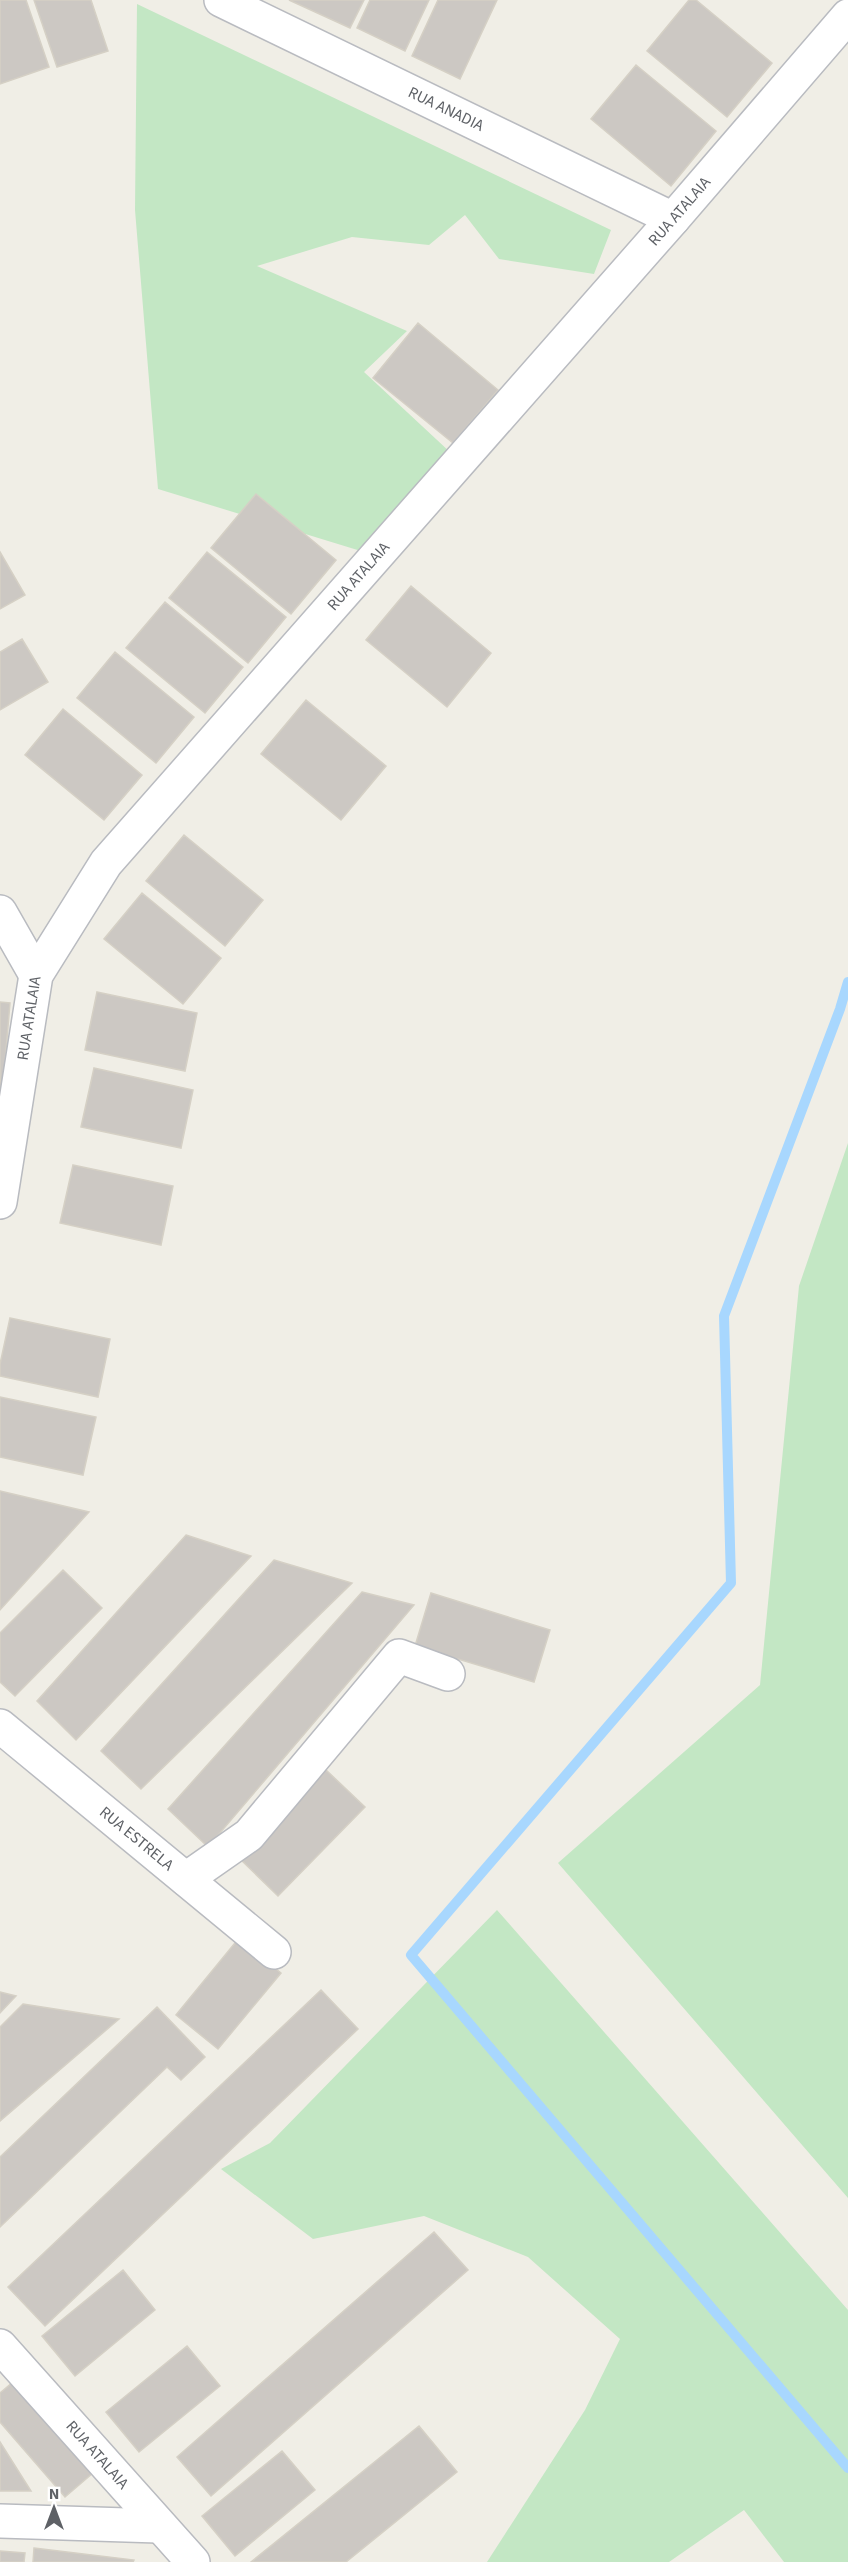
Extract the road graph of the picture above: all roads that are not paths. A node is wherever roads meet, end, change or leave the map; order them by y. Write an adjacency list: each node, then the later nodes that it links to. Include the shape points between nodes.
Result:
1 (221, 0): 3 (street, RUA ANADIA)
2 (848, 16): 3 (street, RUA ATALAIA)
3 (672, 219): 6 (street, RUA ATALAIA, via 106,863)
4 (0, 912): 6 (street)
5 (0, 965): 6 (street)
6 (36, 975): 7 (street, RUA ATALAIA)
7 (0, 1203)
8 (448, 1674): 10 (street, via 399,1656 249,1835)
9 (0, 1726): 10 (street, RUA ESTRELA)
10 (186, 1879): 11 (street, RUA ESTRELA)
11 (274, 1952)
12 (0, 2346): 14 (street, RUA ATALAIA)
13 (0, 2522): 14 (street)
14 (158, 2526): 15 (street, RUA ATALAIA)
15 (193, 2562)

